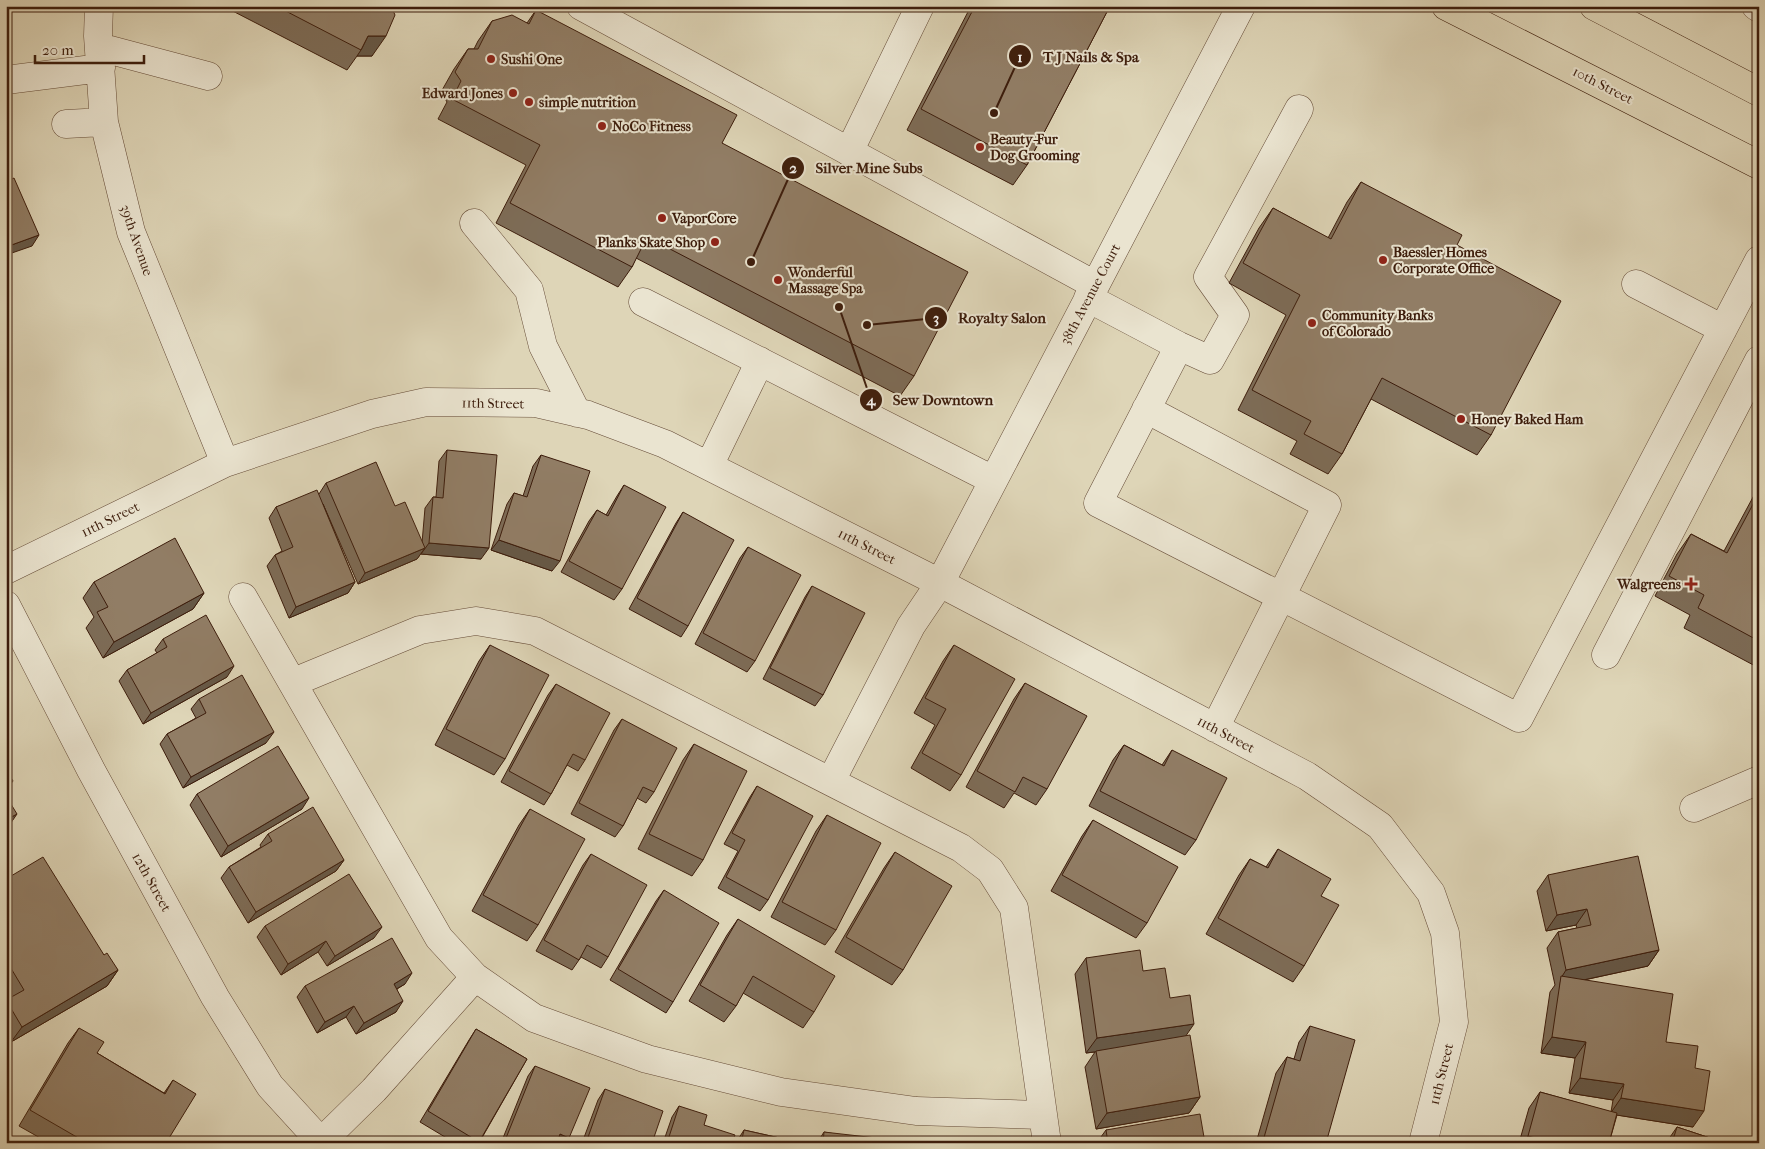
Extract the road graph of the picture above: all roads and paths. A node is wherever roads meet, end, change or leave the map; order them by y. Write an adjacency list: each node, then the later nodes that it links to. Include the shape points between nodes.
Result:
1 (98, 6): 7 (street, 39th Avenue)
2 (581, 6): 14 (street)
3 (920, 6): 14 (street)
4 (1241, 6): 19 (street, 38th Avenue Court)
5 (1446, 6): 15 (main road, 10th Street)
6 (1594, 6): 10 (main road)
7 (100, 57): 8 (street); 9 (street); 12 (street, 39th Avenue)
8 (208, 76)
9 (6, 80)
10 (1759, 92)
11 (1299, 109): 22 (street, via 1208,277 1235,314 1210,360)
12 (104, 122): 13 (street); 27 (street, 39th Avenue, via 131,232)
13 (66, 124)
14 (849, 152): 19 (street)
15 (1759, 165)
16 (474, 222): 26 (street, via 529,290 543,346)
17 (1759, 260): 21 (street)
18 (1636, 284): 21 (street)
19 (1092, 292): 22 (street); 29 (street, 38th Avenue Court)
20 (643, 302): 24 (street)
21 (1723, 329): 32 (street, via 1519,718)
22 (1179, 346): 25 (street)
23 (1759, 360): 35 (street)
24 (760, 361): 28 (street); 29 (street)
25 (1146, 409): 32 (street, via 1327,505); 32 (street, via 1098,503)
26 (577, 413): 27 (street, 11th Street, via 536,403 426,402 372,414); 28 (street, 11th Street, via 665,444)
27 (225, 463): 30 (street, 11th Street)
28 (709, 466): 31 (street, 11th Street)
29 (994, 480): 31 (street, 38th Avenue Court)
30 (6, 570)
31 (940, 582): 37 (street, 11th Street); 39 (street, 38th Avenue Court, via 911,626)
32 (1281, 596): 37 (street)
33 (243, 597): 36 (street)
34 (6, 605): 43 (street, 12th Street, via 90,770 215,997 270,1086)
35 (1606, 655)
36 (294, 682): 39 (street, via 420,630 476,621 535,631); 41 (street, via 440,938)
37 (1215, 728): 45 (street, 11th Street, via 1307,776 1380,826 1431,893 1445,933 1454,1022)
38 (1759, 780): 40 (street)
39 (832, 781): 42 (street, via 961,848 990,870 1014,908)
40 (1694, 808)
41 (475, 977): 42 (street, via 534,1018 648,1059 781,1092 916,1111); 43 (street, via 374,1090)
42 (1042, 1115): 44 (street)
43 (321, 1142)
44 (1047, 1143)
45 (1423, 1143)

